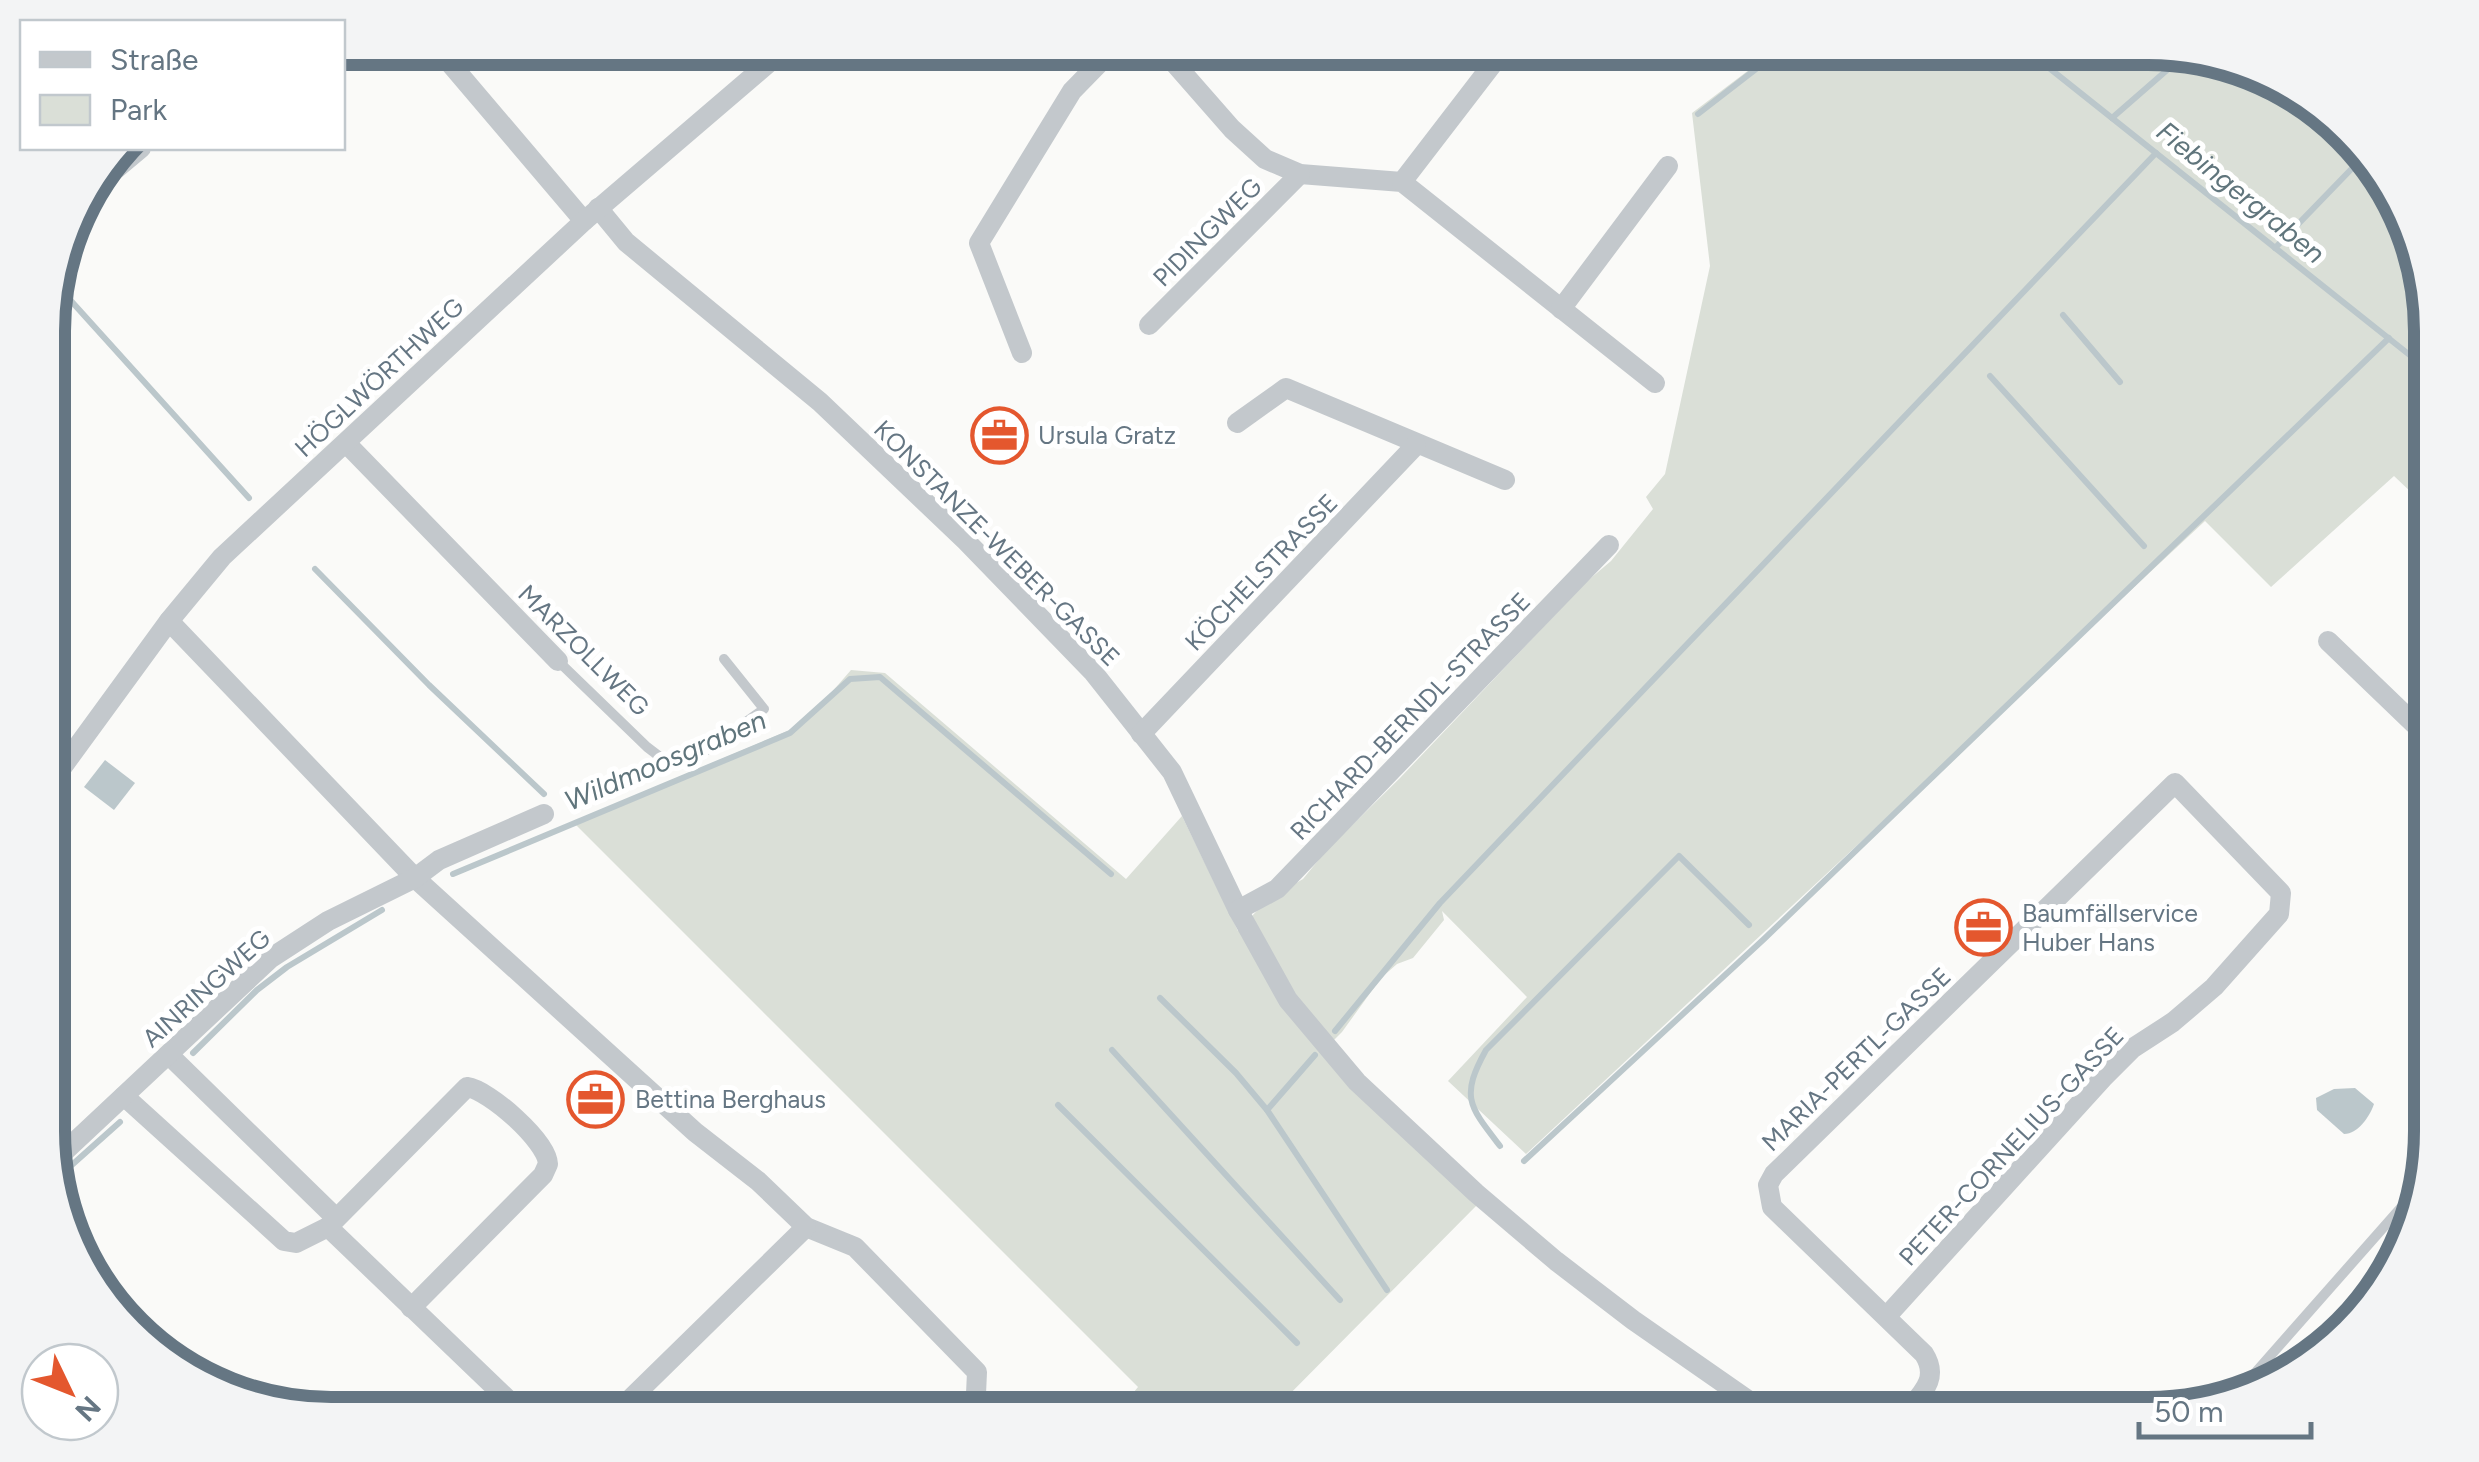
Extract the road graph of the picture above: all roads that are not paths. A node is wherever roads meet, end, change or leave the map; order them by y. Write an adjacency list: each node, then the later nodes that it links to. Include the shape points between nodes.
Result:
1 (453, 65): 9 (street, KONSTANZE-WEBER-GASSE)
2 (766, 65): 9 (street, HÖGLWÖRTHWEG)
3 (1097, 65): 12 (street, via 1072,91 979,243)
4 (1176, 65): 7 (street, PIDINGWEG, via 1243,139 1266,159)
5 (1492, 65): 8 (street)
6 (1668, 166): 10 (street)
7 (1300, 174): 8 (street, PIDINGWEG); 11 (street, PIDINGWEG)
8 (1402, 182): 10 (street)
9 (591, 215): 15 (street, HÖGLWÖRTHWEG); 24 (street, KONSTANZE-WEBER-GASSE, via 820,402 1093,672)
10 (1561, 310): 13 (street)
11 (1149, 325)
12 (1022, 353)
13 (1655, 382)
14 (1237, 423): 16 (street, via 1286,388)
15 (346, 443): 19 (street, HÖGLWÖRTHWEG, via 222,557); 22 (street, MARZOLLWEG)
16 (1416, 444): 17 (street); 24 (street, KÖCHELSTRASSE)
17 (1505, 480)
18 (1608, 545): 29 (street, RICHARD-BERNDL-STRASSE, via 1276,889)
19 (169, 621): 25 (street, HÖGLWÖRTHWEG); 28 (street)
20 (2328, 641): 23 (street)
21 (724, 659): 22 (lane, MARZOLLWEG, via 764,710 697,757 668,763)
22 (558, 661)
23 (2413, 723)
24 (1141, 734): 29 (street, KONSTANZE-WEBER-GASSE, via 1172,772)
25 (65, 763)
26 (544, 814): 28 (street, AINRINGWEG, via 439,860)
27 (2230, 838): 37 (street, PETER-CORNELIUS-GASSE, via 2281,893 2279,914 2214,987 2103,1078); 37 (street, MARIA-PERTL-GASSE, via 2175,783 1774,1174 1768,1185 1772,1207)
28 (416, 878): 30 (street, AINRINGWEG, via 328,920 270,958); 35 (street)
29 (1238, 910): 39 (street, KONSTANZE-WEBER-GASSE, via 1288,1000 1358,1082 1556,1261)
30 (168, 1056): 31 (street, AINRINGWEG); 34 (street)
31 (124, 1096): 32 (street, AINRINGWEG); 34 (street, via 284,1241 296,1244)
32 (66, 1150)
33 (2403, 1205): 38 (lane)
34 (332, 1223): 36 (street); 36 (street, via 467,1087 486,1092 543,1146 543,1175)
35 (806, 1228): 42 (street); 43 (street, via 855,1248 978,1372)
36 (412, 1308): 41 (street)
37 (1886, 1317): 40 (street, via 1931,1364 1932,1377)
38 (2253, 1376)
39 (1742, 1396)
40 (1920, 1396)
41 (504, 1397)
42 (632, 1397)
43 (974, 1397)

